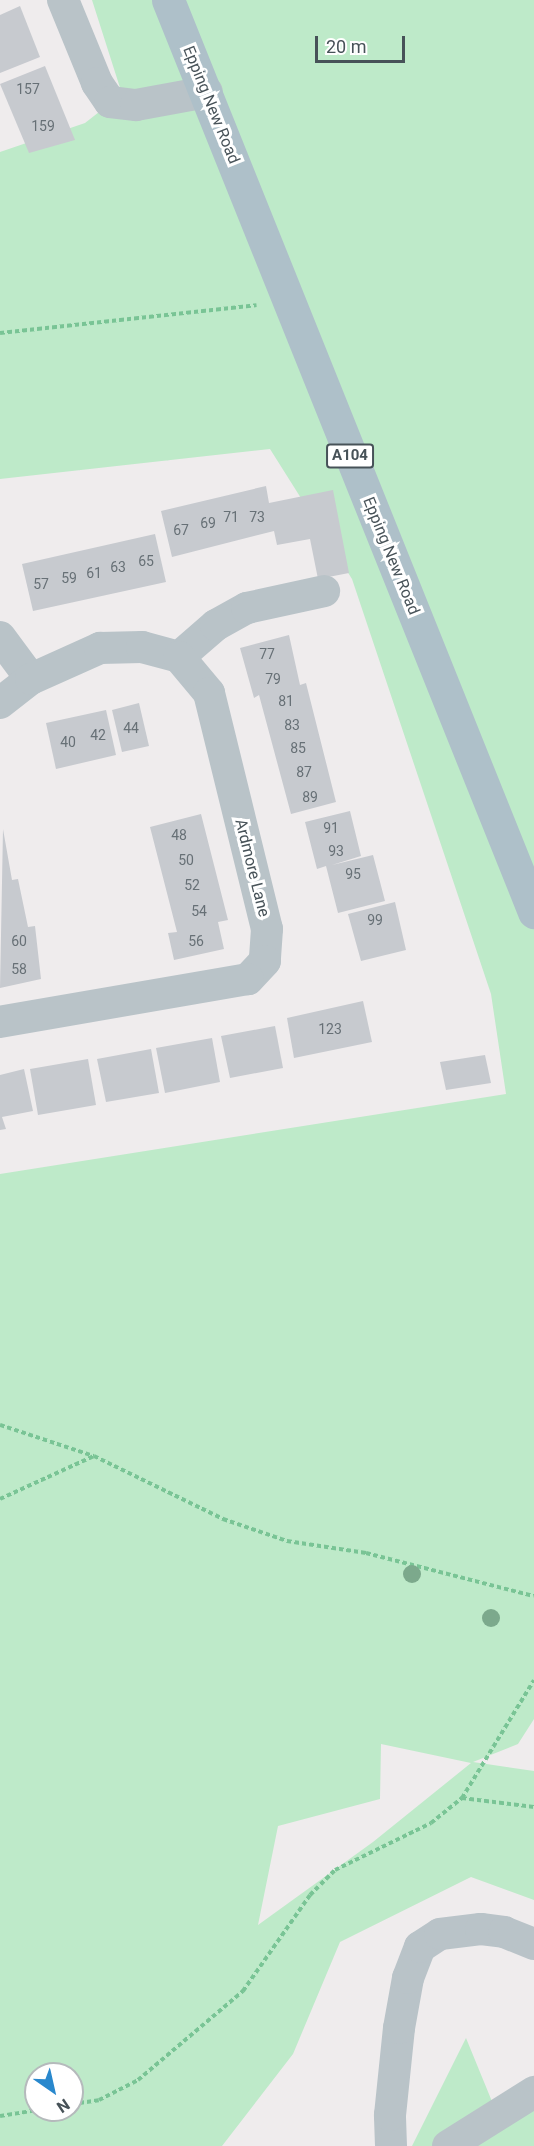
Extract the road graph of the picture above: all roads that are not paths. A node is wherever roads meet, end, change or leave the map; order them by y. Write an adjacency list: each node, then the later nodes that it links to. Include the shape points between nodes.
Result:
1 (63, 0): 3 (street, via 97,83 110,102 136,105)
2 (168, 0): 3 (main road, Epping New Road / A104)
3 (207, 92): 9 (main road, Epping New Road / A104)
4 (324, 591): 6 (street, via 247,608 216,625)
5 (0, 637): 7 (street)
6 (179, 657): 7 (street, via 141,647 100,648); 10 (street, Ardmore Lane, via 209,693 267,929 265,961 248,979)
7 (31, 678): 8 (street)
8 (0, 703)
9 (534, 912)
10 (0, 1022)
11 (534, 1944): 13 (street, via 504,1932 482,1929 440,1934 420,1947 408,1978 399,2028 390,2115)
12 (534, 2091): 14 (street)
13 (391, 2146)
14 (448, 2146)

